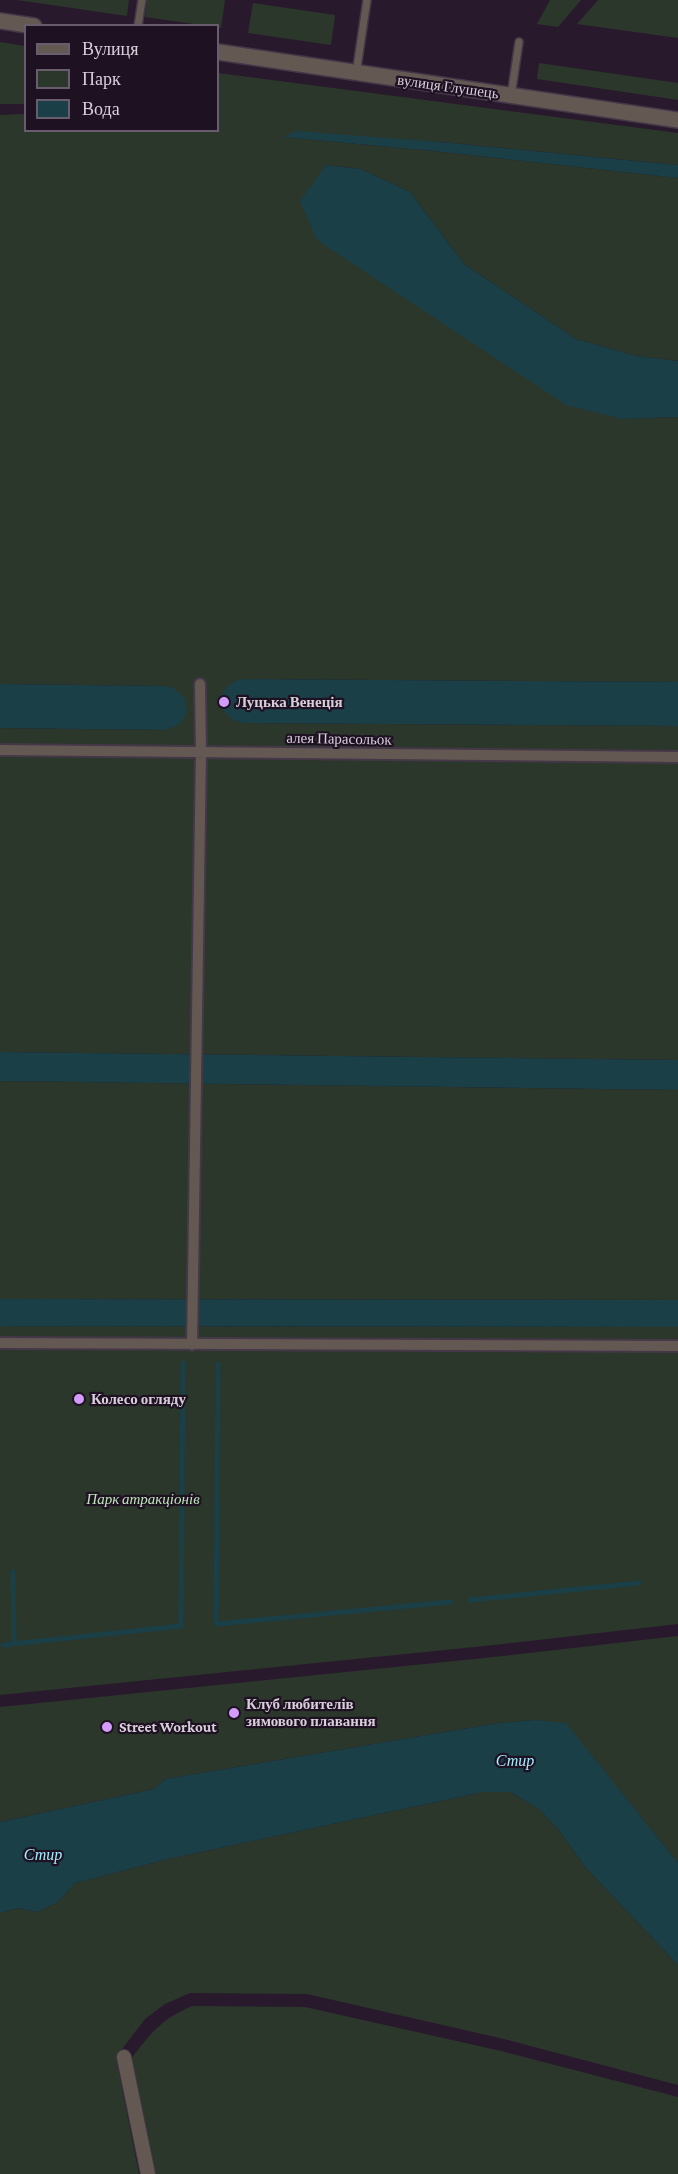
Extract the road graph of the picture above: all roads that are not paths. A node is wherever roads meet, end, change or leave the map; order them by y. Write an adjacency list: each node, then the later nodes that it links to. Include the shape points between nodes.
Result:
1 (142, 0): 4 (lane)
2 (367, 0): 8 (lane)
3 (0, 21): 5 (street)
4 (138, 24)
5 (24, 25)
6 (519, 42): 9 (lane)
7 (219, 52): 8 (street, вулиця Глушець)
8 (356, 74): 9 (street, вулиця Глушець)
9 (511, 96): 10 (street, вулиця Глушець)
10 (678, 120)
11 (200, 684): 13 (street)
12 (0, 750): 13 (street, алея Парасольок)
13 (201, 752): 14 (street, алея Парасольок); 16 (street)
14 (678, 757)
15 (0, 1343): 16 (street)
16 (192, 1345): 17 (street)
17 (678, 1346)
18 (124, 2057): 19 (street)
19 (148, 2174)

